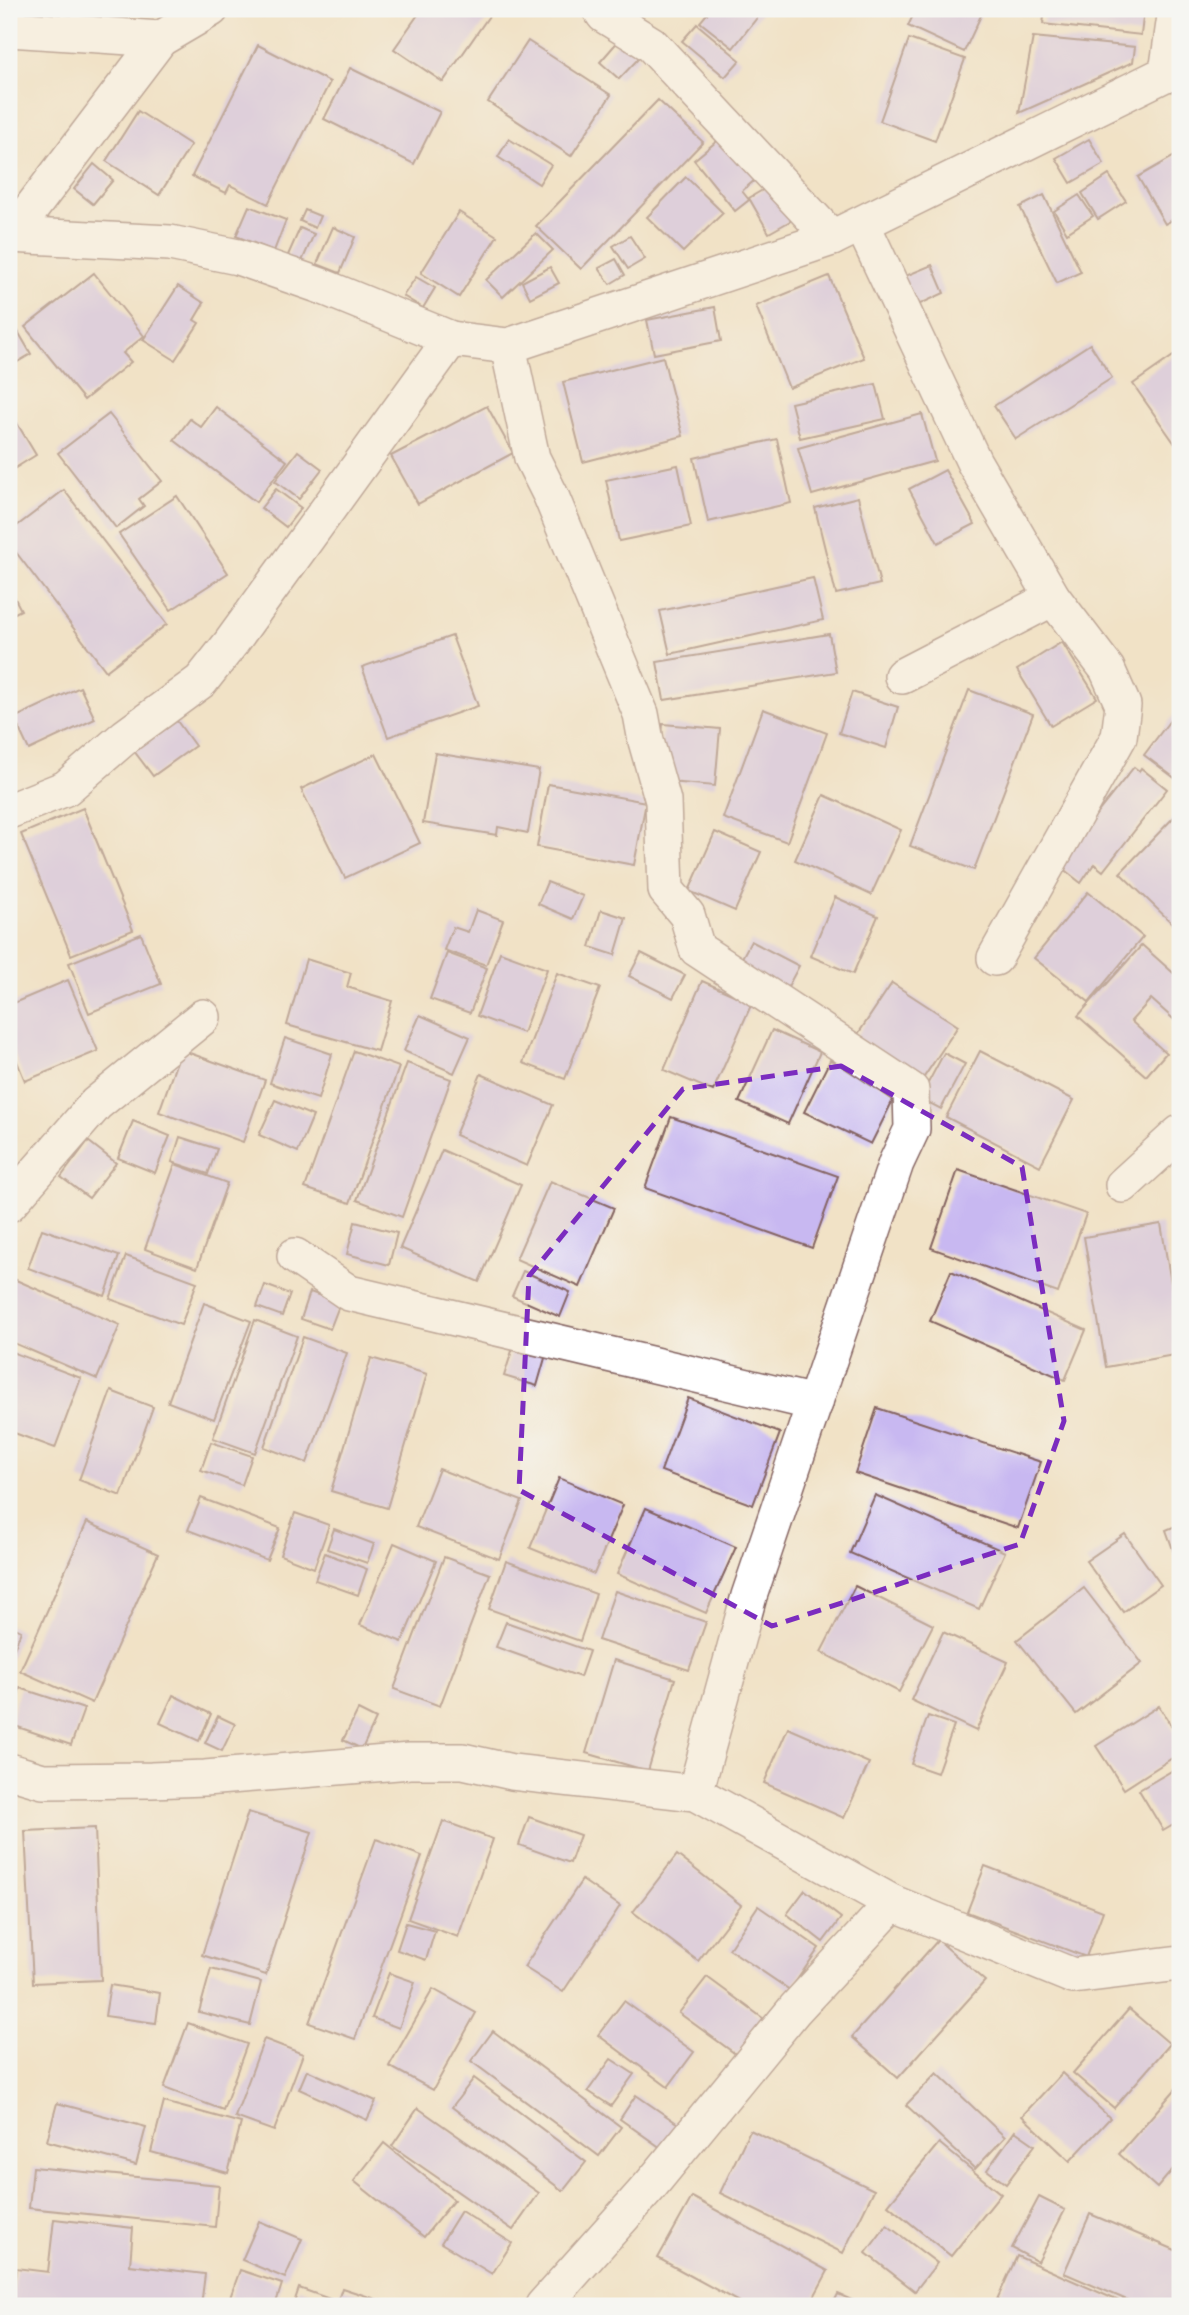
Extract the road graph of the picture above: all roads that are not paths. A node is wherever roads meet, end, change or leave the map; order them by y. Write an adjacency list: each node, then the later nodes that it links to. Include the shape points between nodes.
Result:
1 (211, 9): 5 (street)
2 (600, 9): 7 (street, via 651,44)
3 (1175, 9): 6 (street)
4 (9, 29): 5 (street)
5 (160, 39): 8 (street)
6 (1174, 74): 7 (street)
7 (847, 231): 10 (street); 11 (street)
8 (10, 235): 9 (street, via 170,243 238,257)
9 (451, 340): 10 (street); 13 (street, via 201,681 66,788)
10 (508, 346): 20 (street, via 532,458 642,714 663,801 666,890 687,915 697,949 911,1090 912,1129 896,1163)
11 (1053, 598): 12 (street); 14 (street, via 1107,669 1123,705 1119,737)
12 (902, 676)
13 (9, 811)
14 (995, 958)
15 (204, 1017): 18 (street, via 96,1104)
16 (1180, 1133): 17 (street)
17 (1124, 1185)
18 (9, 1204)
19 (295, 1256): 20 (street, via 349,1293)
20 (815, 1403): 22 (street, via 749,1596)
21 (9, 1771): 22 (street, via 43,1781 151,1780 463,1761 512,1772)
22 (695, 1793): 23 (street)
23 (894, 1903): 24 (street, via 1073,1976); 25 (street, via 795,2009 650,2186)
24 (1180, 1963)
25 (543, 2306)

